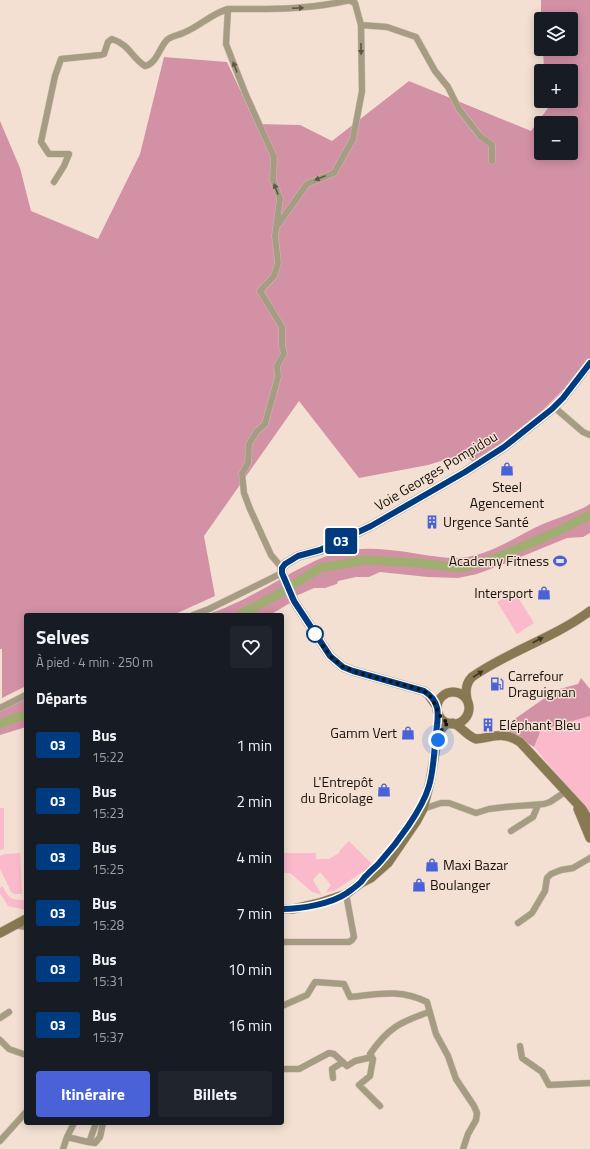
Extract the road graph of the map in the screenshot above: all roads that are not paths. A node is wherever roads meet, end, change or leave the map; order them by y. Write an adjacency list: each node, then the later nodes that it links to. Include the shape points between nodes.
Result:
1 (350, 0): 2 (street, one-way to 1, via 316,7); 3 (street, via 355,3)
2 (228, 9): 5 (street, via 218,11 206,21 169,38 160,52 145,66 130,50 112,39 108,42 104,54 61,59 54,76 41,142 49,154 69,154); 6 (street, one-way to 2, via 280,199 273,180 274,157 226,44)
3 (361, 25): 4 (street, via 387,27 416,37 459,109 480,136 492,145); 6 (street, one-way to 6, via 362,91 353,139 334,173 307,184)
4 (492, 161)
5 (54, 182)
6 (276, 227): 10 (street, via 278,263 274,276 260,291 282,327 284,354 277,366 278,378 265,424 249,444 248,463 242,474 244,493 250,509)
7 (590, 363): 8 (street, Voie Georges Pompidou)
8 (554, 407): 9 (street); 10 (street, Voie Georges Pompidou, via 509,444 479,464 371,526 320,550 298,556 285,564)
9 (590, 435)
10 (282, 573): 12 (street); 13 (street, via 294,601 330,656 343,667)
11 (590, 611): 16 (street, one-way to 11, via 467,684 472,677)
12 (198, 613)
13 (428, 694): 14 (street); 18 (street)
14 (445, 694): 16 (street, via 456,692); 18 (street, via 439,701)
15 (24, 696): 17 (street)
16 (467, 699): 19 (street, via 469,709)
17 (0, 708)
18 (438, 711): 20 (street, via 445,721); 22 (street)
19 (466, 717): 20 (street); 21 (street)
20 (451, 723): 21 (street); 22 (street, via 441,730)
21 (469, 735): 24 (street, via 476,739 511,736 532,753)
22 (436, 747): 23 (street)
23 (429, 786): 27 (street); 31 (street)
24 (565, 792): 25 (street); 26 (street, via 550,802)
25 (572, 800): 28 (street, via 582,809); 30 (street)
26 (538, 805): 27 (street, via 476,813 449,803); 29 (street, via 533,817)
27 (423, 809): 31 (street)
28 (590, 822)
29 (511, 831)
30 (590, 838)
31 (402, 839): 33 (street, via 393,856 382,868)
32 (590, 858): 38 (street, via 573,868 560,870 546,878 545,891 532,913)
33 (346, 894): 35 (street); 42 (street, via 354,937 352,940)
34 (284, 909): 35 (street)
35 (293, 909): 36 (street)
36 (284, 912)
37 (24, 920): 39 (street)
38 (518, 923)
39 (13, 925): 40 (street); 41 (street)
40 (24, 927)
41 (0, 933)
42 (284, 942)
43 (284, 1005): 45 (street, via 307,995 315,982 323,982 344,984 350,997 394,993 419,998 427,1002)
44 (9, 1012): 46 (street)
45 (429, 1012): 50 (street, via 389,1030 370,1054); 64 (street, via 456,1079 476,1113 476,1120 468,1134)
46 (0, 1018)
47 (0, 1040): 49 (street, via 9,1049)
48 (520, 1046): 54 (street, via 522,1058 542,1072 549,1085)
49 (24, 1054)
50 (372, 1057): 51 (street, via 347,1066); 55 (street, via 370,1076 360,1085)
51 (343, 1062): 52 (street, via 332,1052 299,1069); 53 (street, via 332,1069)
52 (284, 1069)
53 (333, 1078)
54 (590, 1083)
55 (380, 1106)
56 (24, 1114): 61 (street)
57 (73, 1125): 60 (street)
58 (95, 1125): 62 (street)
59 (102, 1125): 62 (street, via 98,1140 95,1143)
60 (67, 1137): 62 (street); 63 (street)
61 (0, 1141)
62 (88, 1142)
63 (63, 1149)
64 (464, 1149)

